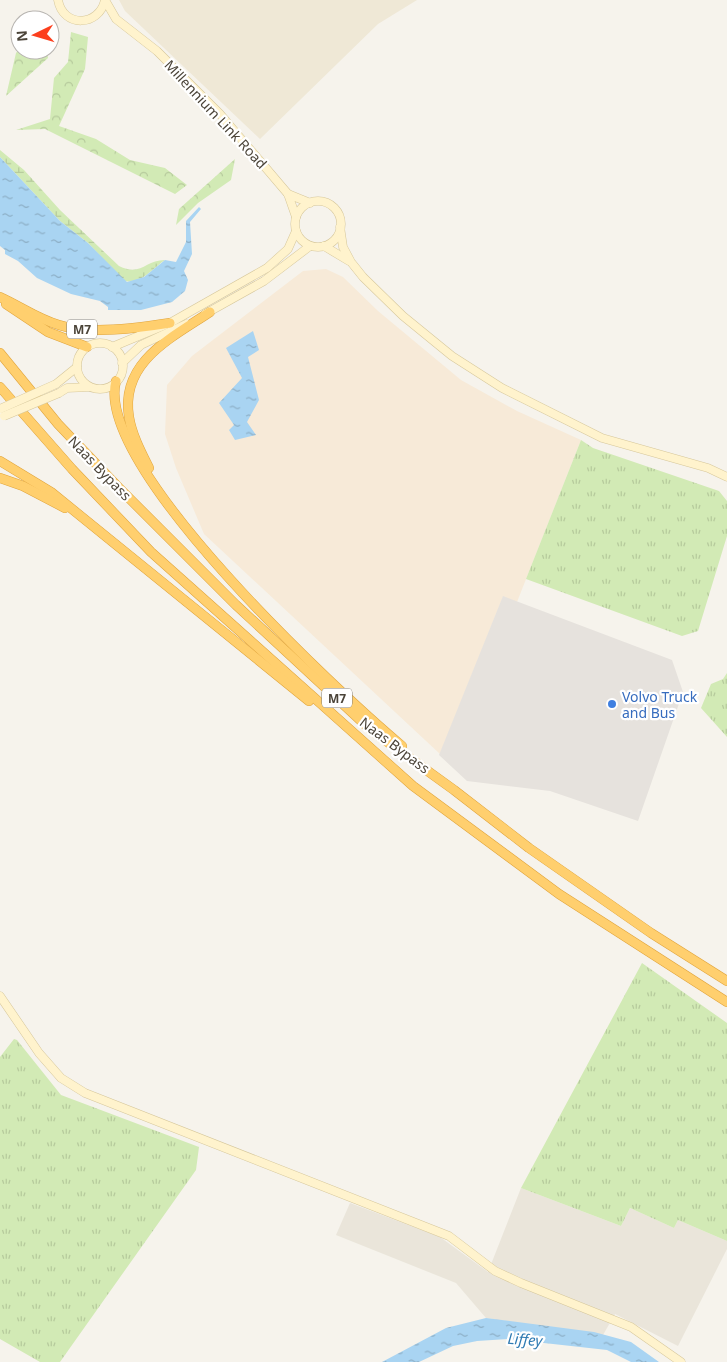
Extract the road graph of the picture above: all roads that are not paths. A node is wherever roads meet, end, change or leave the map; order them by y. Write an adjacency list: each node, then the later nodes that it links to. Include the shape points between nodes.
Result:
1 (58, 0): 3 (main road, Millennium Link Road, via 62,11 72,19 84,21)
2 (105, 0): 3 (main road); 4 (main road, Millennium Link Road)
3 (96, 16): 4 (main road, Millennium Link Road)
4 (116, 19): 5 (main road, Millennium Link Road, via 157,51 220,114)
5 (288, 194): 6 (main road, Millennium Link Road); 7 (main road, Millennium Link Road)
6 (310, 203): 7 (main road); 8 (main road, via 329,204 338,214)
7 (296, 217): 9 (main road)
8 (340, 227): 11 (main road, via 335,239); 12 (main road, via 343,247)
9 (296, 230): 10 (main road); 15 (main road, via 288,249 267,268)
10 (310, 246): 11 (main road); 14 (main road, via 264,281)
11 (324, 246): 12 (main road)
12 (351, 262): 28 (main road, via 402,316 452,356 502,388 602,438)
13 (0, 298): 15 (highway, M7, via 39,318 75,330); 16 (highway, M7, via 48,332)
14 (210, 312): 19 (main road, via 141,345); 31 (highway, M7, via 155,349 143,360 133,377 128,404 132,431)
15 (170, 323): 17 (main road)
16 (87, 347): 17 (main road, via 100,343); 20 (main road, via 80,355)
17 (112, 347): 19 (main road)
18 (0, 353): 34 (highway, Naas Bypass / M7, via 58,424 236,605 372,730)
19 (122, 364): 21 (main road)
20 (77, 367): 23 (main road, via 81,379); 24 (main road, bridge, via 56,384)
21 (116, 382): 23 (main road, via 102,389); 31 (highway, M7, via 115,403 120,422 146,475)
22 (0, 387): 33 (highway, Naas Bypass / M7, via 151,552)
23 (91, 387): 25 (main road, bridge, via 67,388)
24 (0, 408)
25 (2, 417)
26 (0, 461): 32 (highway, M7, via 51,492)
27 (727, 470): 28 (main road)
28 (718, 471): 29 (main road)
29 (727, 477)
30 (0, 478): 32 (highway, M7, via 23,486)
31 (159, 491): 34 (highway, M7, via 255,608 310,662)
32 (85, 518): 33 (highway, M7, via 286,684)
33 (348, 729): 37 (highway, Naas Bypass / M7, via 413,786 559,894)
34 (454, 790): 35 (highway, Naas Bypass / M7, via 537,854)
35 (727, 981)
36 (0, 996): 38 (main road, via 61,1078 85,1093 449,1236 495,1271 631,1327)
37 (727, 1002)
38 (681, 1362)

